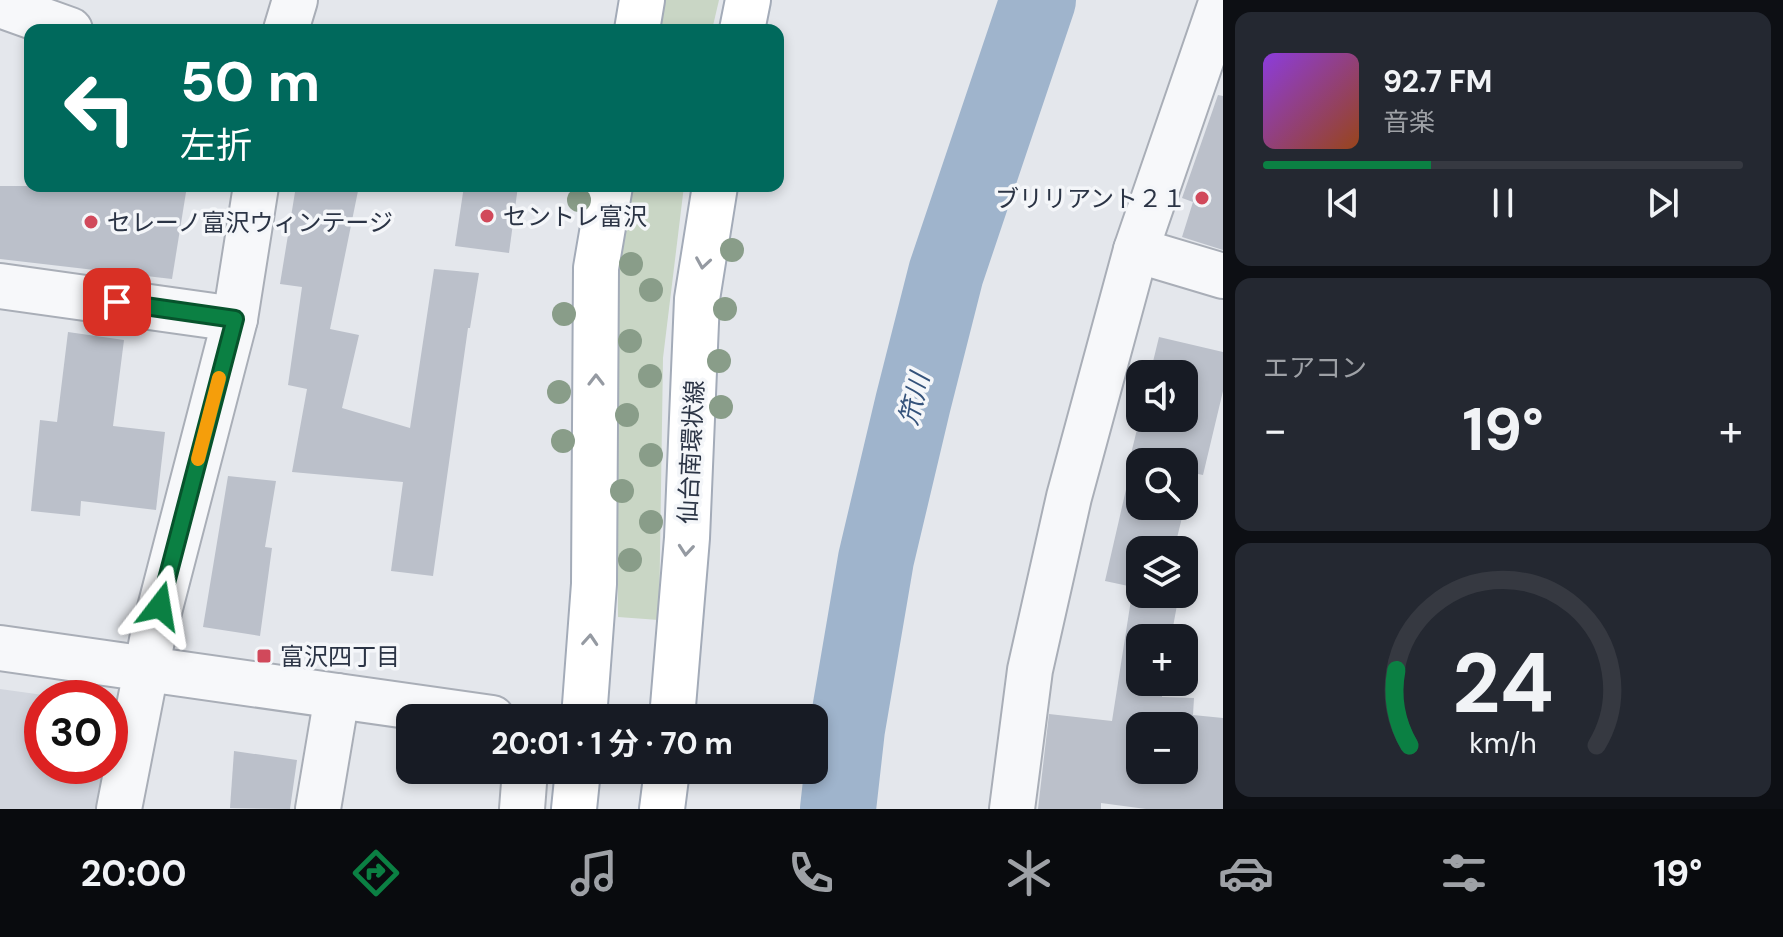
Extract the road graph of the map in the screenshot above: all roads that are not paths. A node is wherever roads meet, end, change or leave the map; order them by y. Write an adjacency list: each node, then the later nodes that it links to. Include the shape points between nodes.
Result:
1 (295, 0): 7 (street)
2 (642, 0): 8 (main road)
3 (748, 0): 9 (main road)
4 (1222, 0): 13 (street)
5 (0, 5): 6 (street)
6 (53, 24)
7 (288, 24)
8 (638, 24)
9 (743, 24)
10 (255, 192): 16 (street)
11 (609, 192): 21 (main road, one-way to 11, via 594,584 596,268)
12 (714, 192): 22 (main road, 仙台南環状線, one-way to 22, via 697,299 687,538)
13 (1136, 250): 14 (street); 31 (street, via 1069,497 1030,670)
14 (1223, 276)
15 (0, 286): 16 (street)
16 (235, 319): 18 (street)
17 (0, 648): 18 (street)
18 (147, 667): 19 (street); 26 (street)
19 (337, 696): 20 (street); 27 (street)
20 (396, 704)
21 (585, 704)
22 (673, 704)
23 (524, 784): 28 (street)
24 (577, 784): 29 (main road)
25 (665, 784): 30 (main road)
26 (119, 809)
27 (318, 809)
28 (522, 809)
29 (574, 809)
30 (662, 809)
31 (1012, 809)

